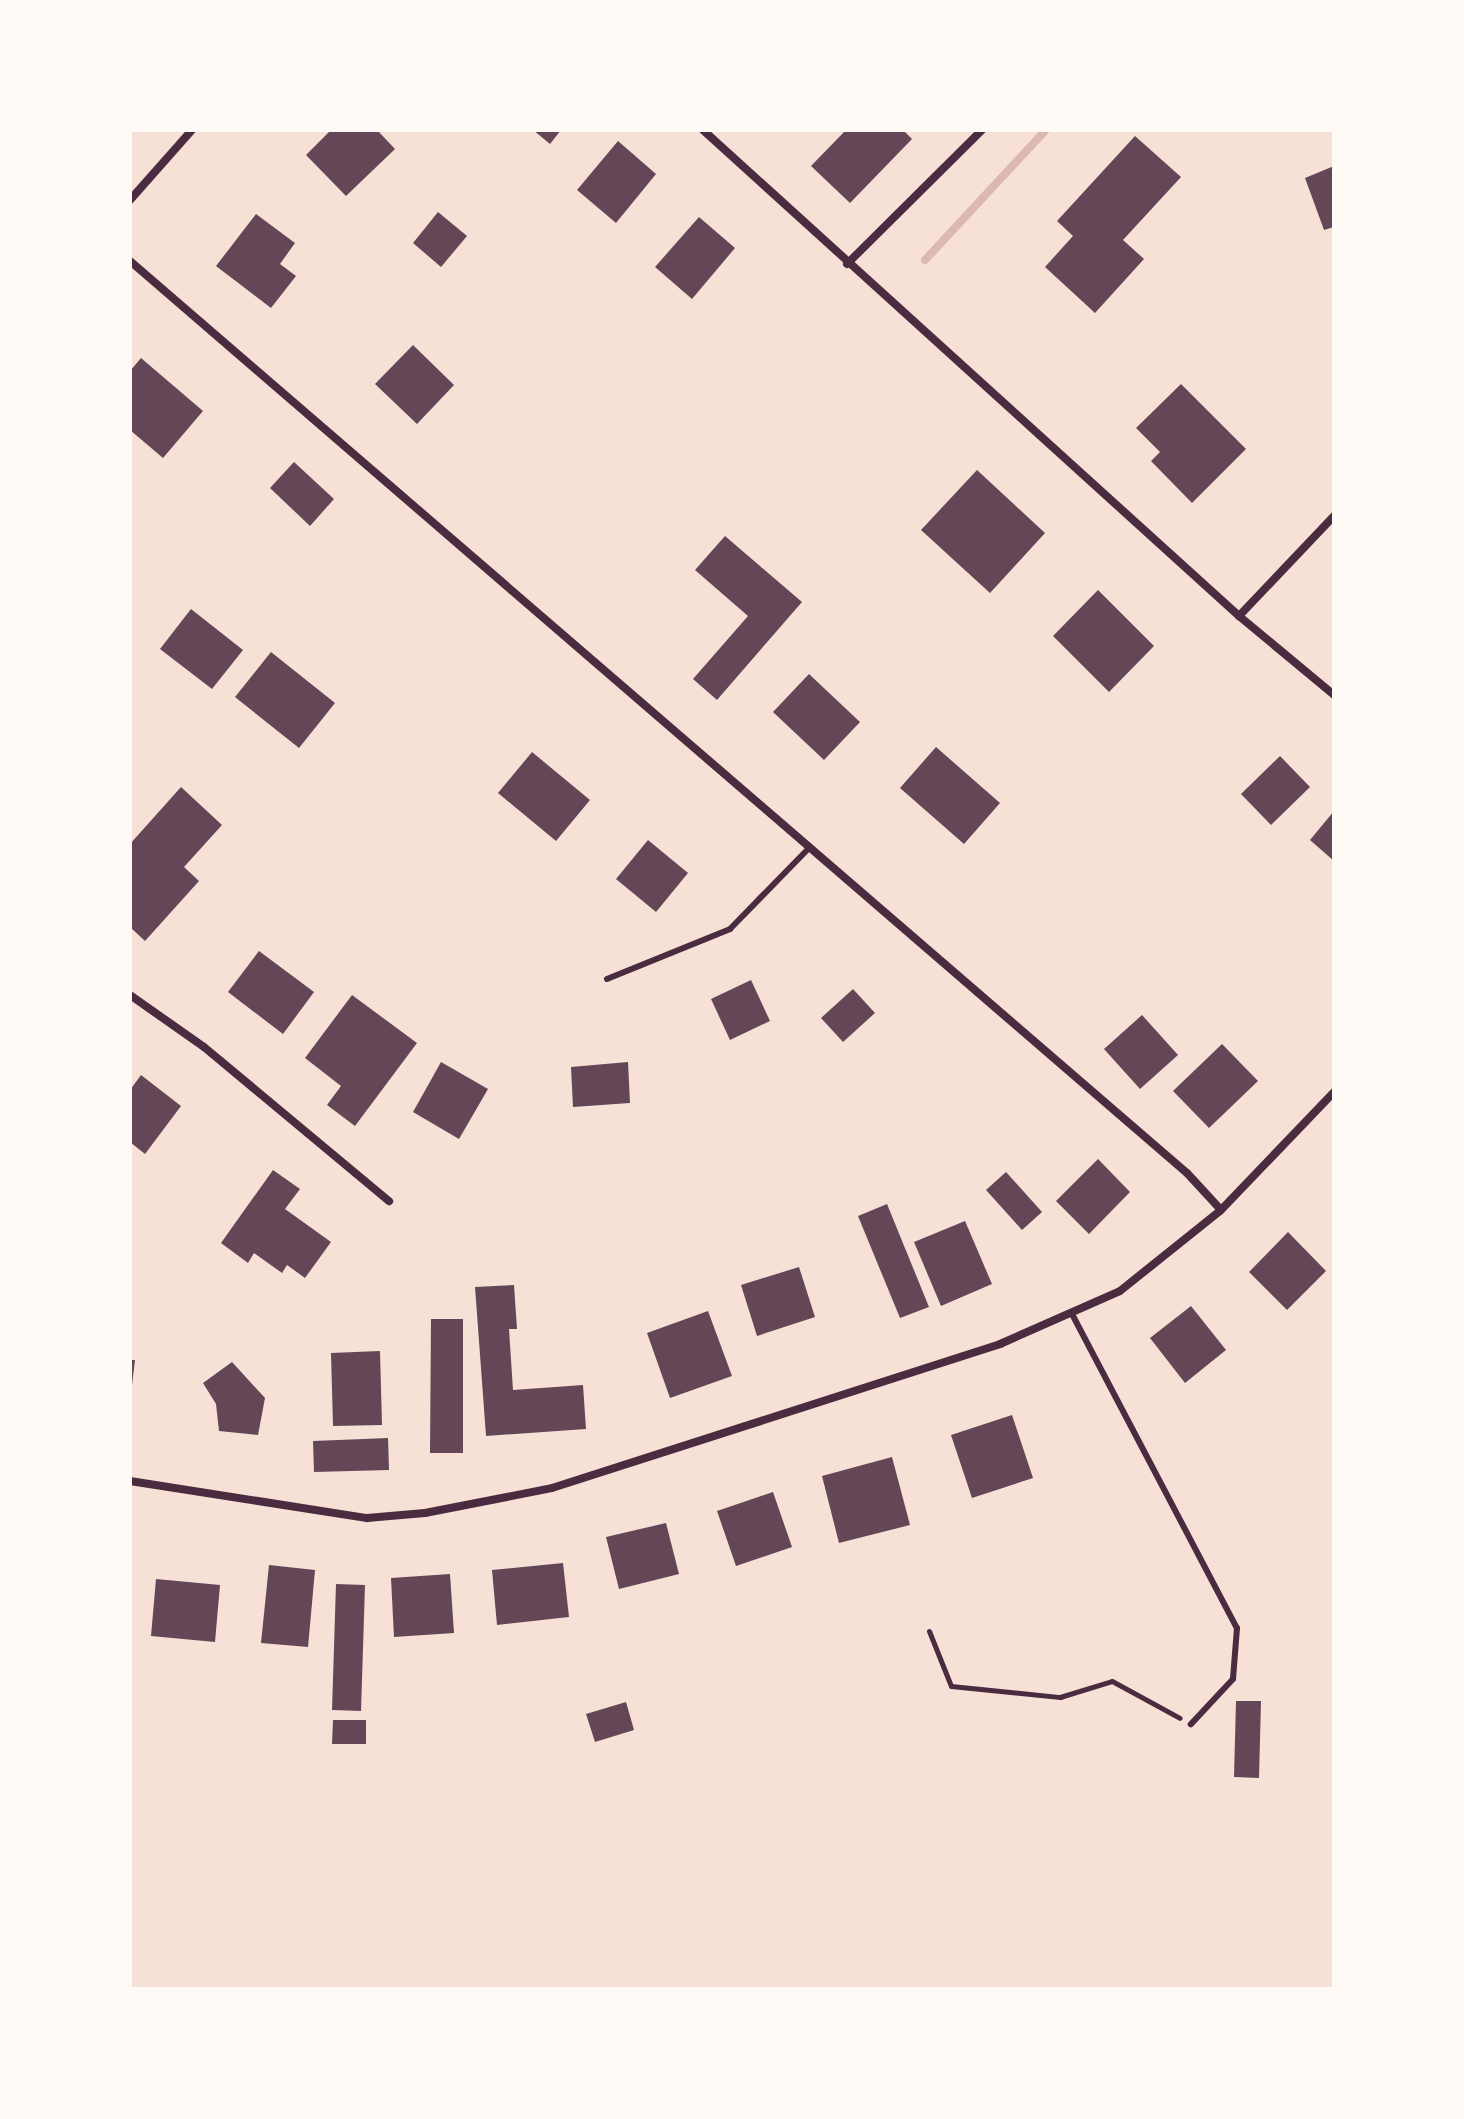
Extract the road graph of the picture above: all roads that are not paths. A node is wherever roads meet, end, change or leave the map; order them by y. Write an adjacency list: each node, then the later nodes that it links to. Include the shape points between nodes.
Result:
1 (192, 130): 4 (street)
2 (703, 130): 6 (street)
3 (982, 130): 6 (street)
4 (130, 200)
5 (130, 261): 10 (street)
6 (847, 264): 8 (street)
7 (1334, 516): 8 (street)
8 (1239, 616): 9 (street)
9 (1334, 695)
10 (807, 850): 11 (lane, via 730,929); 15 (street, via 1187,1173)
11 (607, 979)
12 (130, 995): 14 (street, via 204,1047)
13 (1334, 1092): 15 (street)
14 (389, 1201)
15 (1221, 1210): 16 (street, via 1120,1291)
16 (1072, 1314): 17 (street, via 1000,1344 552,1488 425,1513 367,1518); 18 (lane, via 1237,1628 1233,1679)
17 (130, 1481)
18 (1191, 1724)

